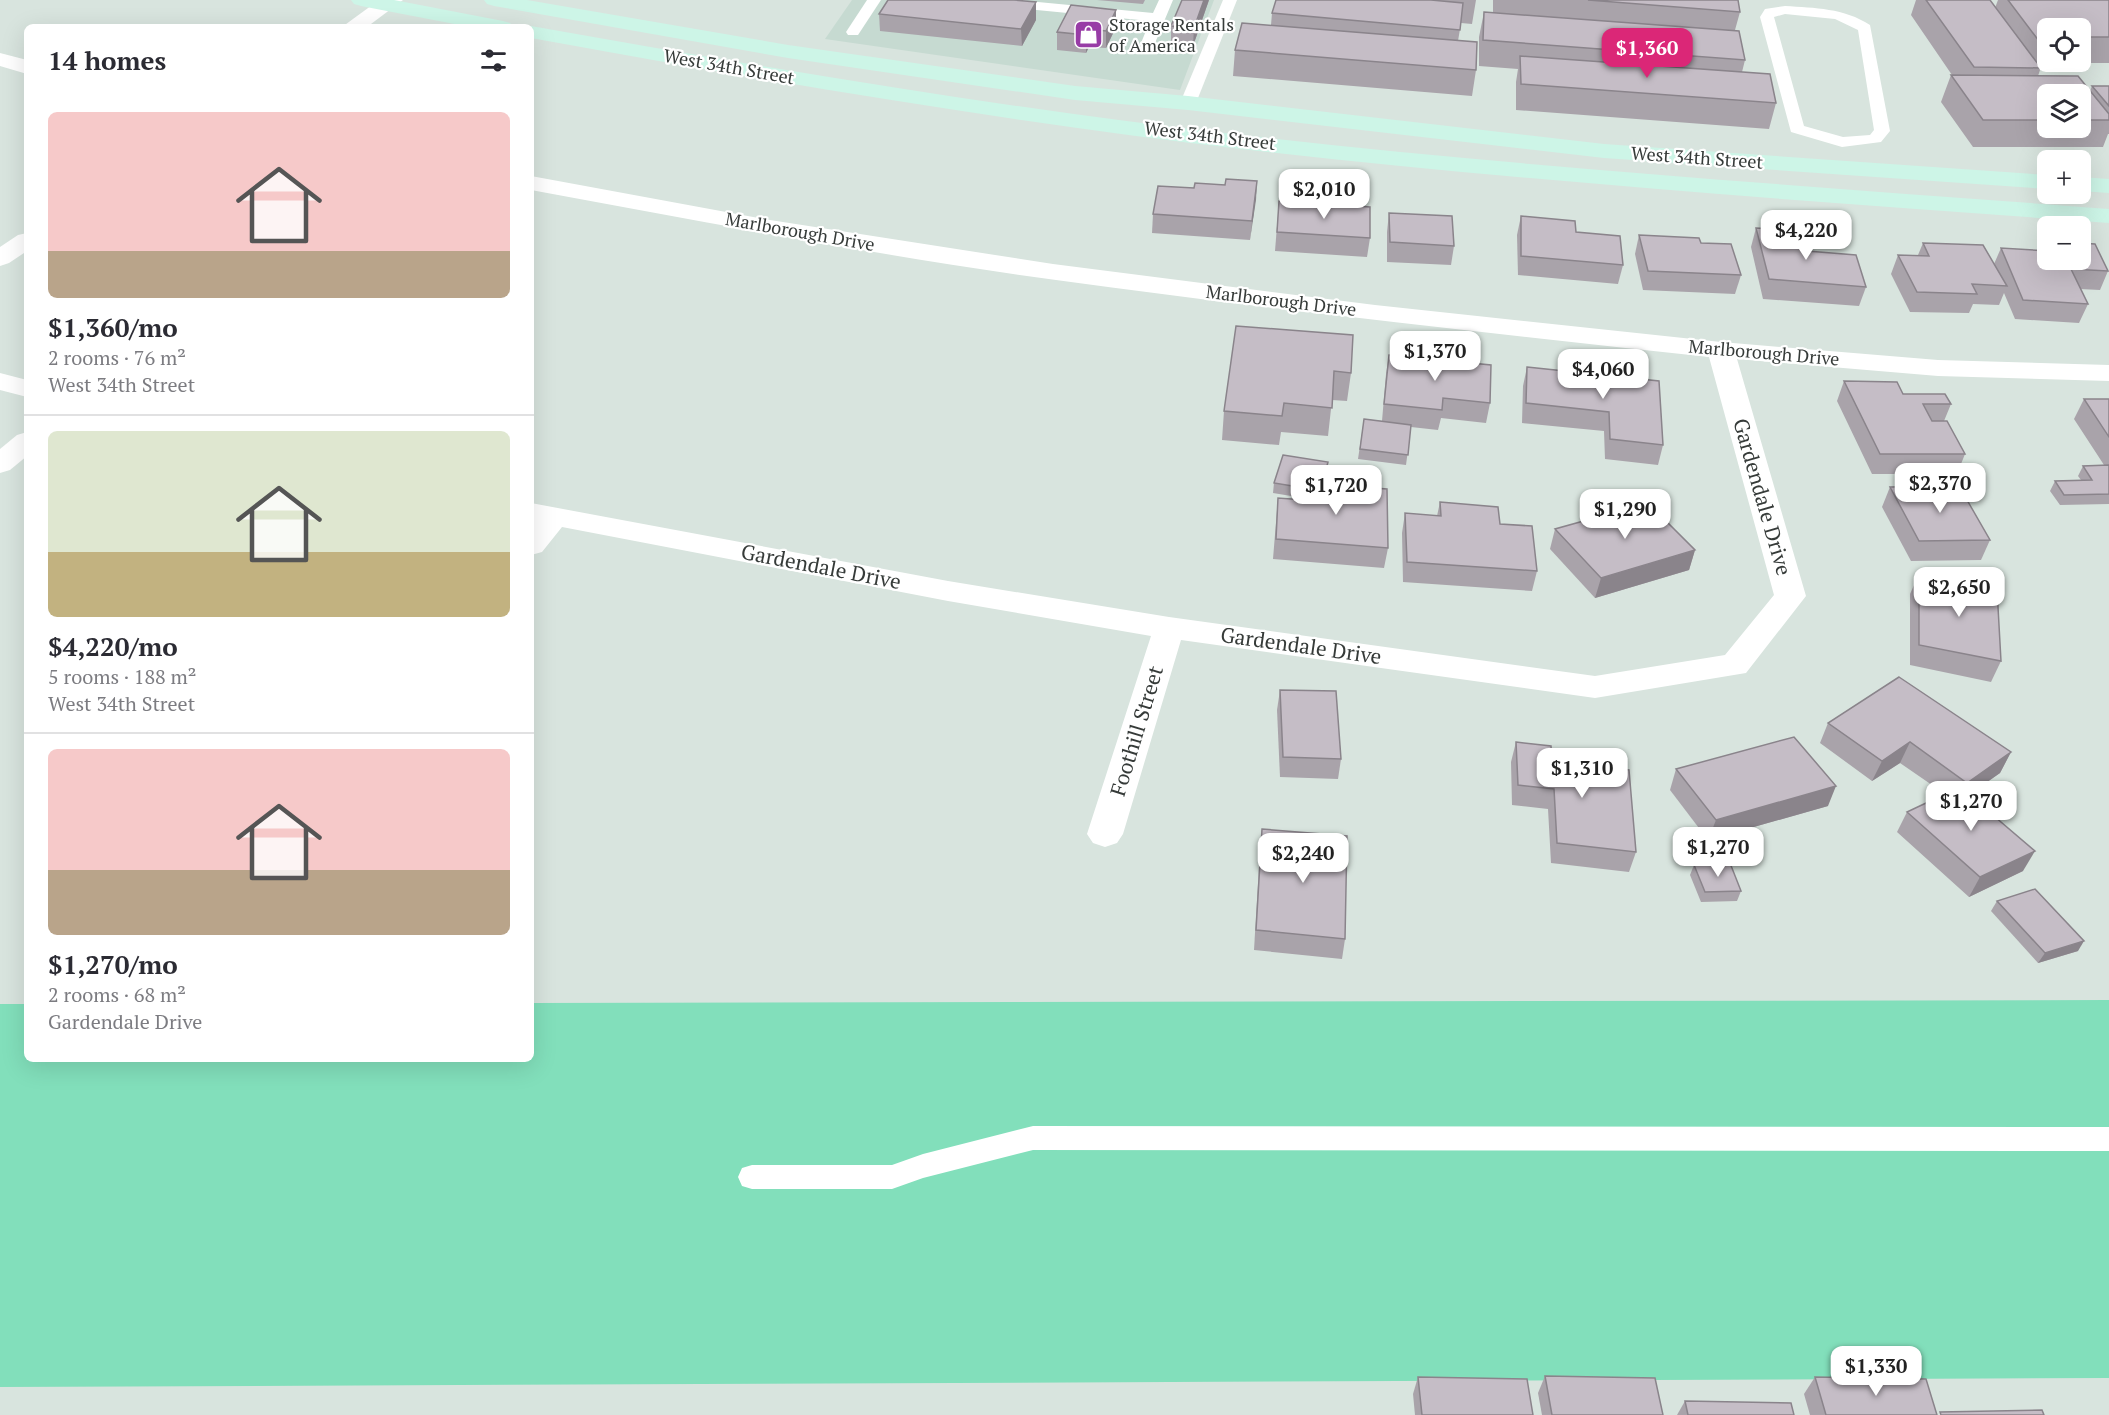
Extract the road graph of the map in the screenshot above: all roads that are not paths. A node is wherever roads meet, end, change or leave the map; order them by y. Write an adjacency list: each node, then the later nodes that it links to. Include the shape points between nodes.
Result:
1 (361, 0): 7 (main road)
2 (494, 0): 14 (main road, West 34th Street)
3 (874, 0): 11 (lane)
4 (974, 0): 8 (lane)
5 (1166, 0): 8 (lane)
6 (1230, 0): 19 (lane)
7 (389, 3): 9 (street); 10 (main road)
8 (1159, 18): 13 (lane)
9 (358, 24)
10 (489, 24)
11 (853, 32)
12 (534, 33): 17 (main road, West 34th Street)
13 (1148, 43)
14 (766, 49): 17 (main road); 18 (main road, West 34th Street)
15 (0, 59): 16 (street)
16 (24, 66)
17 (743, 70): 20 (main road, West 34th Street)
18 (1119, 99): 19 (main road, West 34th Street); 20 (main road)
19 (1188, 103): 22 (main road, West 34th Street)
20 (1117, 126): 24 (main road, West 34th Street)
21 (1842, 142): 21 (lane, via 1875,139 1882,130 1865,28 1842,15 1770,12 1767,17 1797,129); 23 (lane)
22 (1604, 151): 23 (main road, West 34th Street); 24 (main road)
23 (1849, 169): 25 (main road, West 34th Street)
24 (1606, 178): 29 (main road, West 34th Street)
25 (2037, 181)
26 (534, 184): 32 (street, Marlborough Drive, via 770,227 1053,272 1375,313)
27 (2091, 185): 28 (main road)
28 (2109, 186)
29 (2109, 216)
30 (24, 242): 31 (street)
31 (0, 258)
32 (1721, 350): 33 (street, Marlborough Drive, via 1938,368); 40 (street, Gardendale Drive, via 1790,596 1735,665 1595,687)
33 (2109, 373)
34 (0, 381): 35 (street)
35 (24, 388)
36 (24, 444): 37 (street)
37 (0, 464)
38 (543, 514): 39 (street); 40 (street, Gardendale Drive, via 948,591)
39 (534, 537)
40 (1169, 628): 41 (street, Foothill Street)
41 (1105, 834)
42 (2109, 1139): 43 (lane, via 1033,1138 892,1177)
43 (752, 1177)

